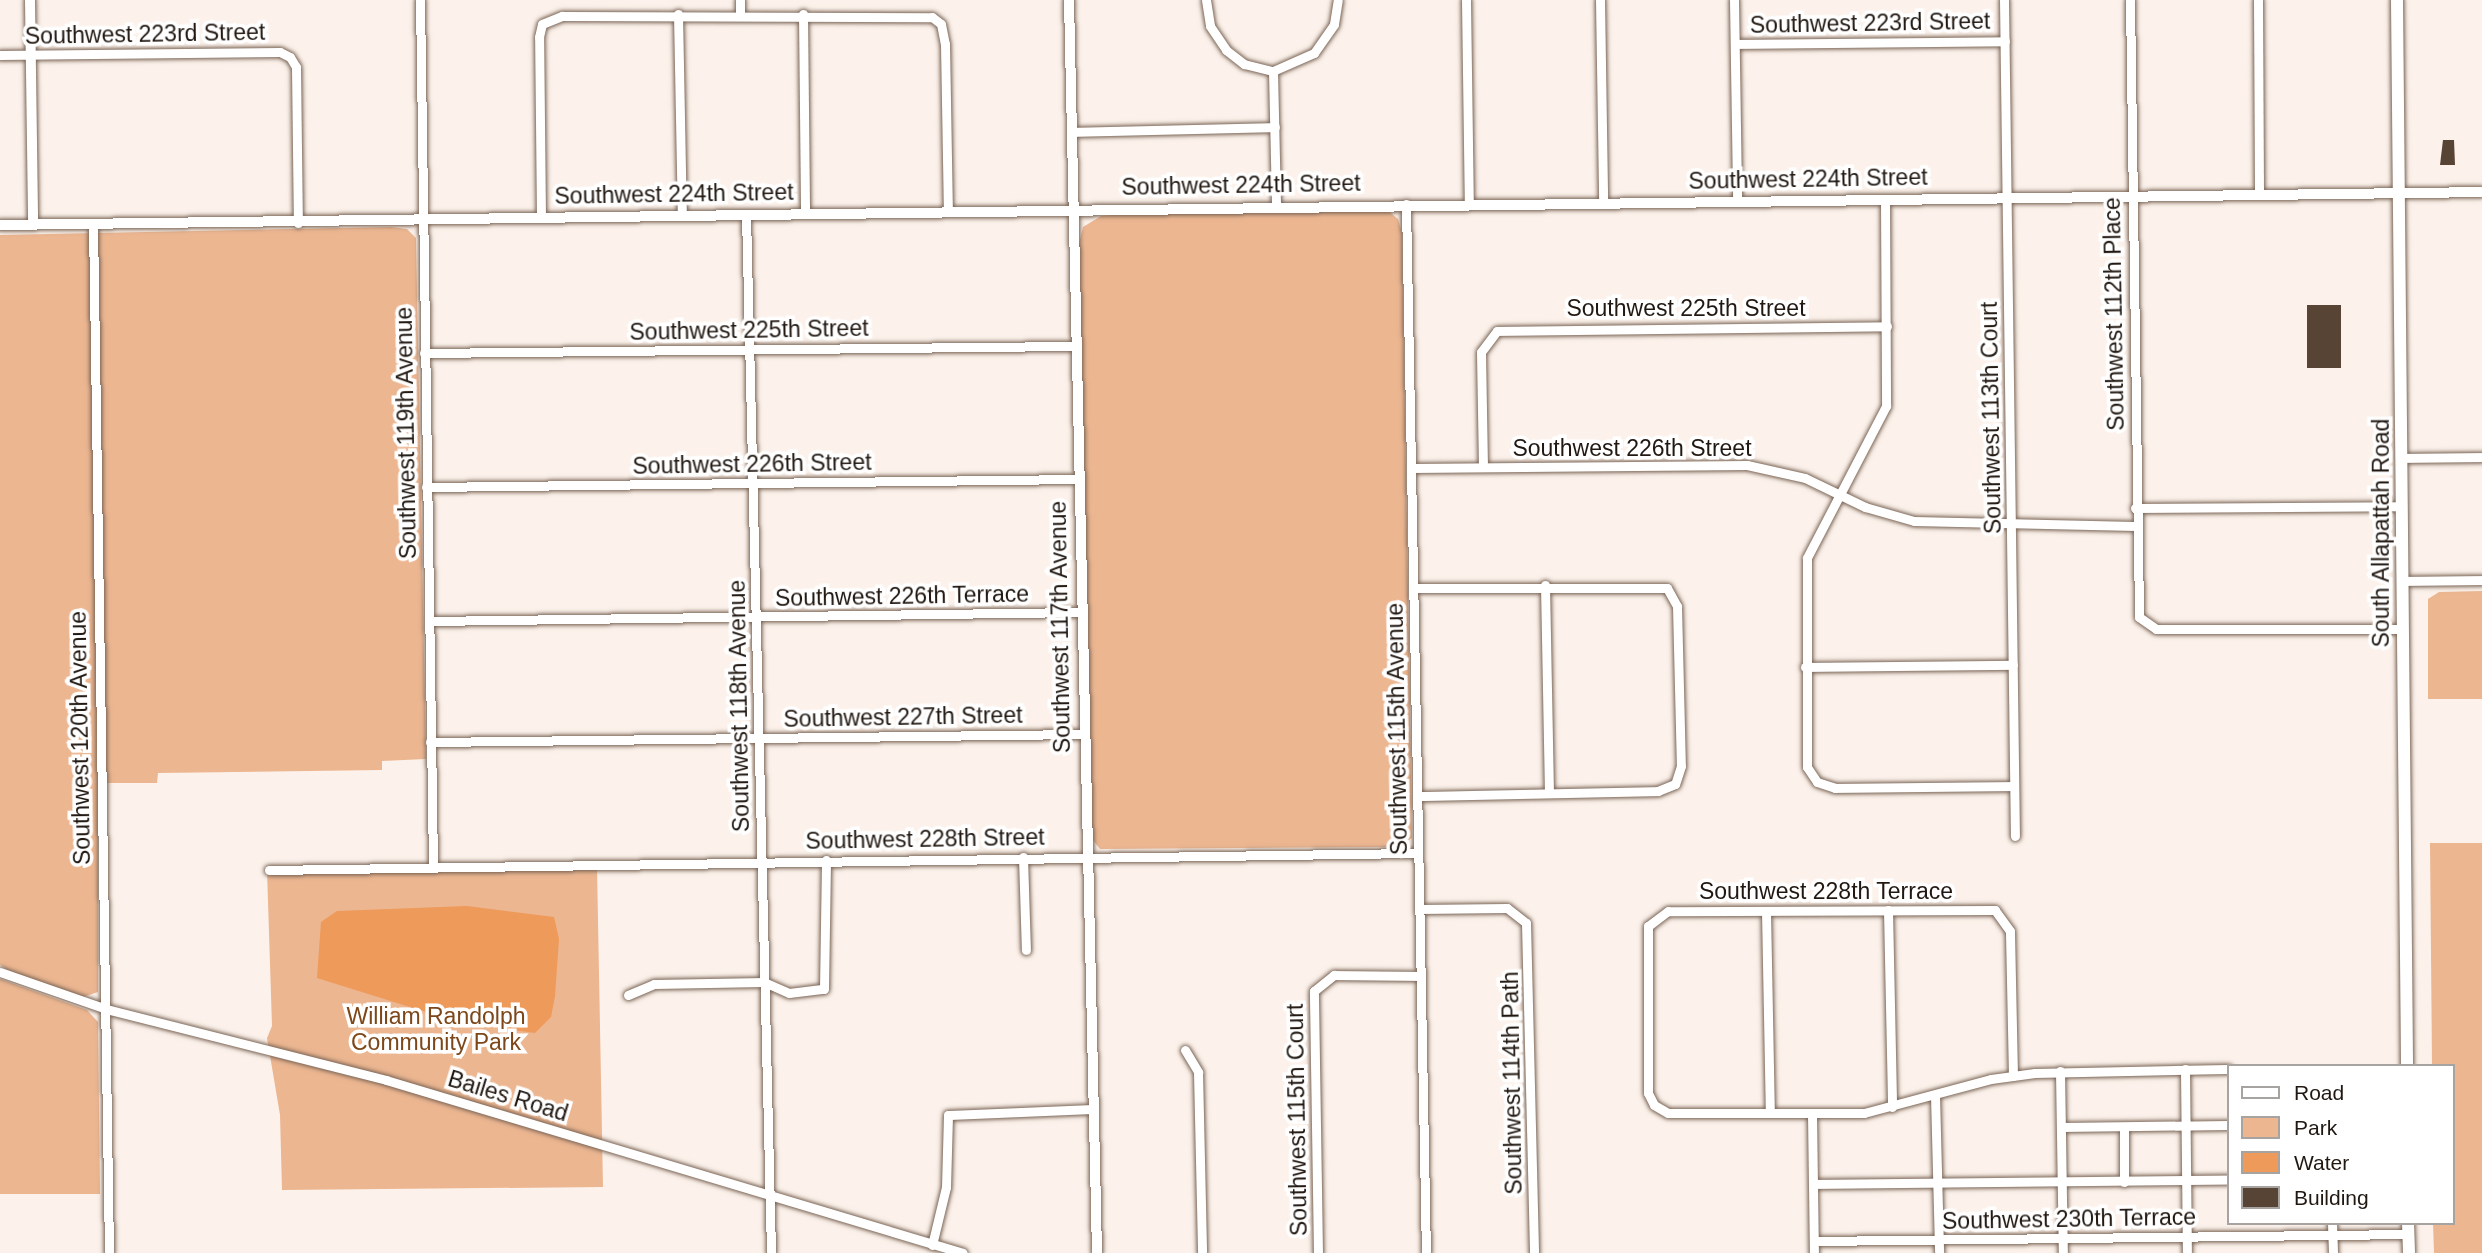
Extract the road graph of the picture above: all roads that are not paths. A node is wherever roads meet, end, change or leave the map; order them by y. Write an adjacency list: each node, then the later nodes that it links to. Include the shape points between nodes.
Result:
1 (30, 0): 20 (street)
2 (420, 0): 41 (street, Southwest 119th Avenue, via 424,210)
3 (740, 0): 16 (street)
4 (1069, 0): 23 (street, Southwest 117th Avenue)
5 (1206, 0): 21 (street, via 1210,26 1226,50 1244,64)
6 (1338, 0): 21 (street, via 1323,43 1306,59)
7 (1466, 0): 33 (street)
8 (1600, 0): 31 (street)
9 (1734, 0): 18 (street)
10 (2004, 0): 17 (street, Southwest 113th Court)
11 (2130, 0): 27 (street, Southwest 112th Place)
12 (2258, 0): 26 (street)
13 (2397, 0): 24 (main road, South Allapattah Road)
14 (678, 14): 16 (street); 39 (street); 40 (street, via 557,16 542,24 538,41)
15 (803, 14): 16 (street); 35 (street, via 914,13 937,20 945,44); 37 (street)
16 (740, 15)
17 (2005, 41): 18 (street, Southwest 223rd Street); 28 (street, Southwest 113th Court)
18 (1735, 44): 30 (street)
19 (0, 55): 20 (street, Southwest 223rd Street)
20 (32, 55): 43 (street, Southwest 223rd Street, via 280,52 290,57 296,67); 44 (street)
21 (1273, 71): 22 (street)
22 (1275, 127): 23 (street); 34 (street)
23 (1072, 132): 36 (street, Southwest 117th Avenue)
24 (2400, 192): 25 (street, Southwest 224th Street); 26 (street, Southwest 224th Street); 51 (main road, South Allapattah Road)
25 (2482, 192)
26 (2259, 194): 27 (street, Southwest 224th Street)
27 (2132, 196): 28 (street, Southwest 224th Street); 59 (street, Southwest 112th Place)
28 (2008, 198): 29 (street, Southwest 224th Street); 60 (street, Southwest 113th Court)
29 (1885, 199): 30 (street, Southwest 224th Street); 46 (street)
30 (1737, 200): 31 (street, Southwest 224th Street)
31 (1603, 202): 33 (street, Southwest 224th Street)
32 (1406, 204): 33 (street, Southwest 224th Street); 34 (street, Southwest 224th Street); 53 (street, Southwest 115th Avenue)
33 (1469, 204)
34 (1276, 205): 36 (street, Southwest 224th Street)
35 (948, 209): 36 (street, Southwest 224th Street); 37 (street, Southwest 224th Street)
36 (1073, 209): 47 (street, Southwest 117th Avenue)
37 (806, 212): 38 (street, Southwest 224th Street)
38 (746, 214): 39 (street, Southwest 224th Street); 48 (street, Southwest 118th Avenue)
39 (682, 215): 40 (street, Southwest 224th Street)
40 (541, 217): 41 (street, Southwest 224th Street)
41 (420, 222): 43 (street, Southwest 224th Street); 49 (street, Southwest 119th Avenue)
42 (93, 223): 43 (street, Southwest 224th Street); 44 (street, Southwest 224th Street); 94 (street, Southwest 120th Avenue)
43 (298, 223)
44 (33, 224): 45 (street, Southwest 224th Street)
45 (0, 225)
46 (1887, 326): 52 (street, Southwest 225th Street, via 1513,328 1488,338 1481,356); 57 (street, via 1886,406)
47 (1073, 346): 48 (street, Southwest 225th Street); 54 (street, Southwest 117th Avenue)
48 (750, 349): 49 (street, Southwest 225th Street); 55 (street, Southwest 118th Avenue)
49 (424, 353): 56 (street, Southwest 119th Avenue)
50 (2482, 457): 51 (street)
51 (2401, 458): 58 (main road, South Allapattah Road)
52 (1483, 467): 53 (street, Southwest 226th Street); 57 (street, Southwest 226th Street, via 1747,465 1805,478)
53 (1412, 468): 65 (street, Southwest 115th Avenue)
54 (1078, 479): 55 (street, Southwest 226th Street); 66 (street, Southwest 117th Avenue)
55 (753, 483): 56 (street, Southwest 226th Street); 67 (street, Southwest 118th Avenue)
56 (426, 487): 68 (street, Southwest 119th Avenue)
57 (1838, 494): 60 (street, Southwest 226th Street, via 1914,521); 71 (street, via 1807,558)
58 (2401, 506): 59 (street); 63 (main road, South Allapattah Road)
59 (2135, 508): 61 (street, Southwest 112th Place)
60 (2011, 525): 61 (street, Southwest 226th Street); 70 (street, Southwest 113th Court)
61 (2135, 526): 69 (street, Southwest 112th Place, via 2137,612 2145,625)
62 (2482, 580): 63 (street)
63 (2402, 581): 69 (main road, South Allapattah Road)
64 (1545, 585): 65 (street); 76 (street); 76 (street, via 1655,584 1673,594 1681,766 1675,783 1658,791)
65 (1414, 588): 77 (street, Southwest 115th Avenue)
66 (1081, 612): 67 (street, Southwest 226th Terrace); 72 (street, Southwest 117th Avenue)
67 (757, 617): 68 (street, Southwest 226th Terrace); 73 (street, Southwest 118th Avenue)
68 (429, 621): 74 (street, Southwest 119th Avenue)
69 (2402, 629): 96 (main road, South Allapattah Road)
70 (2013, 665): 71 (street); 75 (street, Southwest 113th Court)
71 (1805, 667): 75 (street, via 1806,760 1813,779 1843,789)
72 (1083, 734): 73 (street, Southwest 227th Street); 80 (street, Southwest 117th Avenue)
73 (760, 738): 74 (street, Southwest 227th Street); 82 (street, Southwest 118th Avenue)
74 (430, 742): 84 (street, Southwest 119th Avenue)
75 (2014, 786): 78 (street, Southwest 113th Court)
76 (1549, 792): 77 (street)
77 (1418, 796): 79 (street, Southwest 115th Avenue)
78 (2015, 836)
79 (1418, 853): 80 (street, Southwest 228th Street); 86 (street, Southwest 115th Avenue)
80 (1086, 856): 81 (street, Southwest 228th Street); 103 (street, Southwest 117th Avenue)
81 (1023, 857): 83 (street, Southwest 228th Street); 89 (street)
82 (761, 860): 83 (street, Southwest 228th Street); 84 (street, Southwest 228th Street); 92 (street, Southwest 118th Avenue)
83 (826, 860): 92 (street, via 824,989 778,991)
84 (433, 867): 85 (street, Southwest 228th Street)
85 (269, 870)
86 (1419, 909): 91 (street, Southwest 115th Avenue); 132 (street, Southwest 114th Path, via 1507,908 1521,915 1528,934)
87 (1766, 911): 88 (street, Southwest 228th Terrace); 104 (street); 104 (street, Southwest 228th Terrace, via 1665,912 1648,926 1648,1093 1654,1105 1672,1114)
88 (1888, 911): 100 (street, Southwest 228th Terrace, via 1986,908 2006,920); 102 (street)
89 (1026, 950)
90 (0, 972): 94 (street, Bailes Road)
91 (1420, 976): 130 (street, Southwest 115th Court, via 1334,975 1317,987); 131 (street, Southwest 115th Avenue)
92 (764, 982): 93 (street, via 654,984); 116 (street, Southwest 118th Avenue)
93 (628, 995)
94 (106, 1009): 116 (street, Bailes Road, via 399,1084); 125 (street, Southwest 120th Avenue)
95 (1185, 1050): 129 (street, via 1198,1072)
96 (2407, 1064)
97 (2185, 1069): 98 (street); 99 (street); 107 (street)
98 (2226, 1069)
99 (2060, 1071): 100 (street); 108 (street)
100 (2013, 1076): 101 (street)
101 (1935, 1095): 102 (street); 114 (street)
102 (1892, 1107): 105 (street)
103 (1094, 1109): 124 (street, via 948,1115 945,1196); 128 (street, Southwest 117th Avenue)
104 (1770, 1113): 105 (street)
105 (1812, 1114): 115 (street)
106 (2226, 1125): 107 (street)
107 (2185, 1126): 109 (street); 111 (street)
108 (2061, 1127): 109 (street); 112 (street)
109 (2124, 1127): 113 (street)
110 (2226, 1180): 111 (street)
111 (2186, 1181): 113 (street); 120 (street)
112 (2062, 1182): 113 (street); 114 (street); 121 (street)
113 (2124, 1182)
114 (1938, 1183): 115 (street); 122 (street)
115 (1813, 1184): 123 (street)
116 (769, 1199): 124 (street, Bailes Road); 126 (street, Southwest 118th Avenue)
117 (2332, 1225): 119 (street)
118 (2409, 1229): 119 (street, Southwest 230th Terrace); 138 (main road)
119 (2332, 1235): 120 (street, Southwest 230th Terrace); 137 (street)
120 (2186, 1237): 121 (street, Southwest 230th Terrace); 136 (street)
121 (2063, 1238): 122 (street, Southwest 230th Terrace); 135 (street)
122 (1938, 1240): 123 (street, Southwest 230th Terrace); 134 (street)
123 (1814, 1241): 133 (street)
124 (932, 1244): 127 (street, Bailes Road)
125 (109, 1253)
126 (771, 1253)
127 (963, 1253)
128 (1097, 1253)
129 (1202, 1253)
130 (1318, 1253)
131 (1426, 1253)
132 (1534, 1253)
133 (1814, 1253)
134 (1939, 1253)
135 (2063, 1253)
136 (2187, 1253)
137 (2333, 1253)
138 (2409, 1253)

